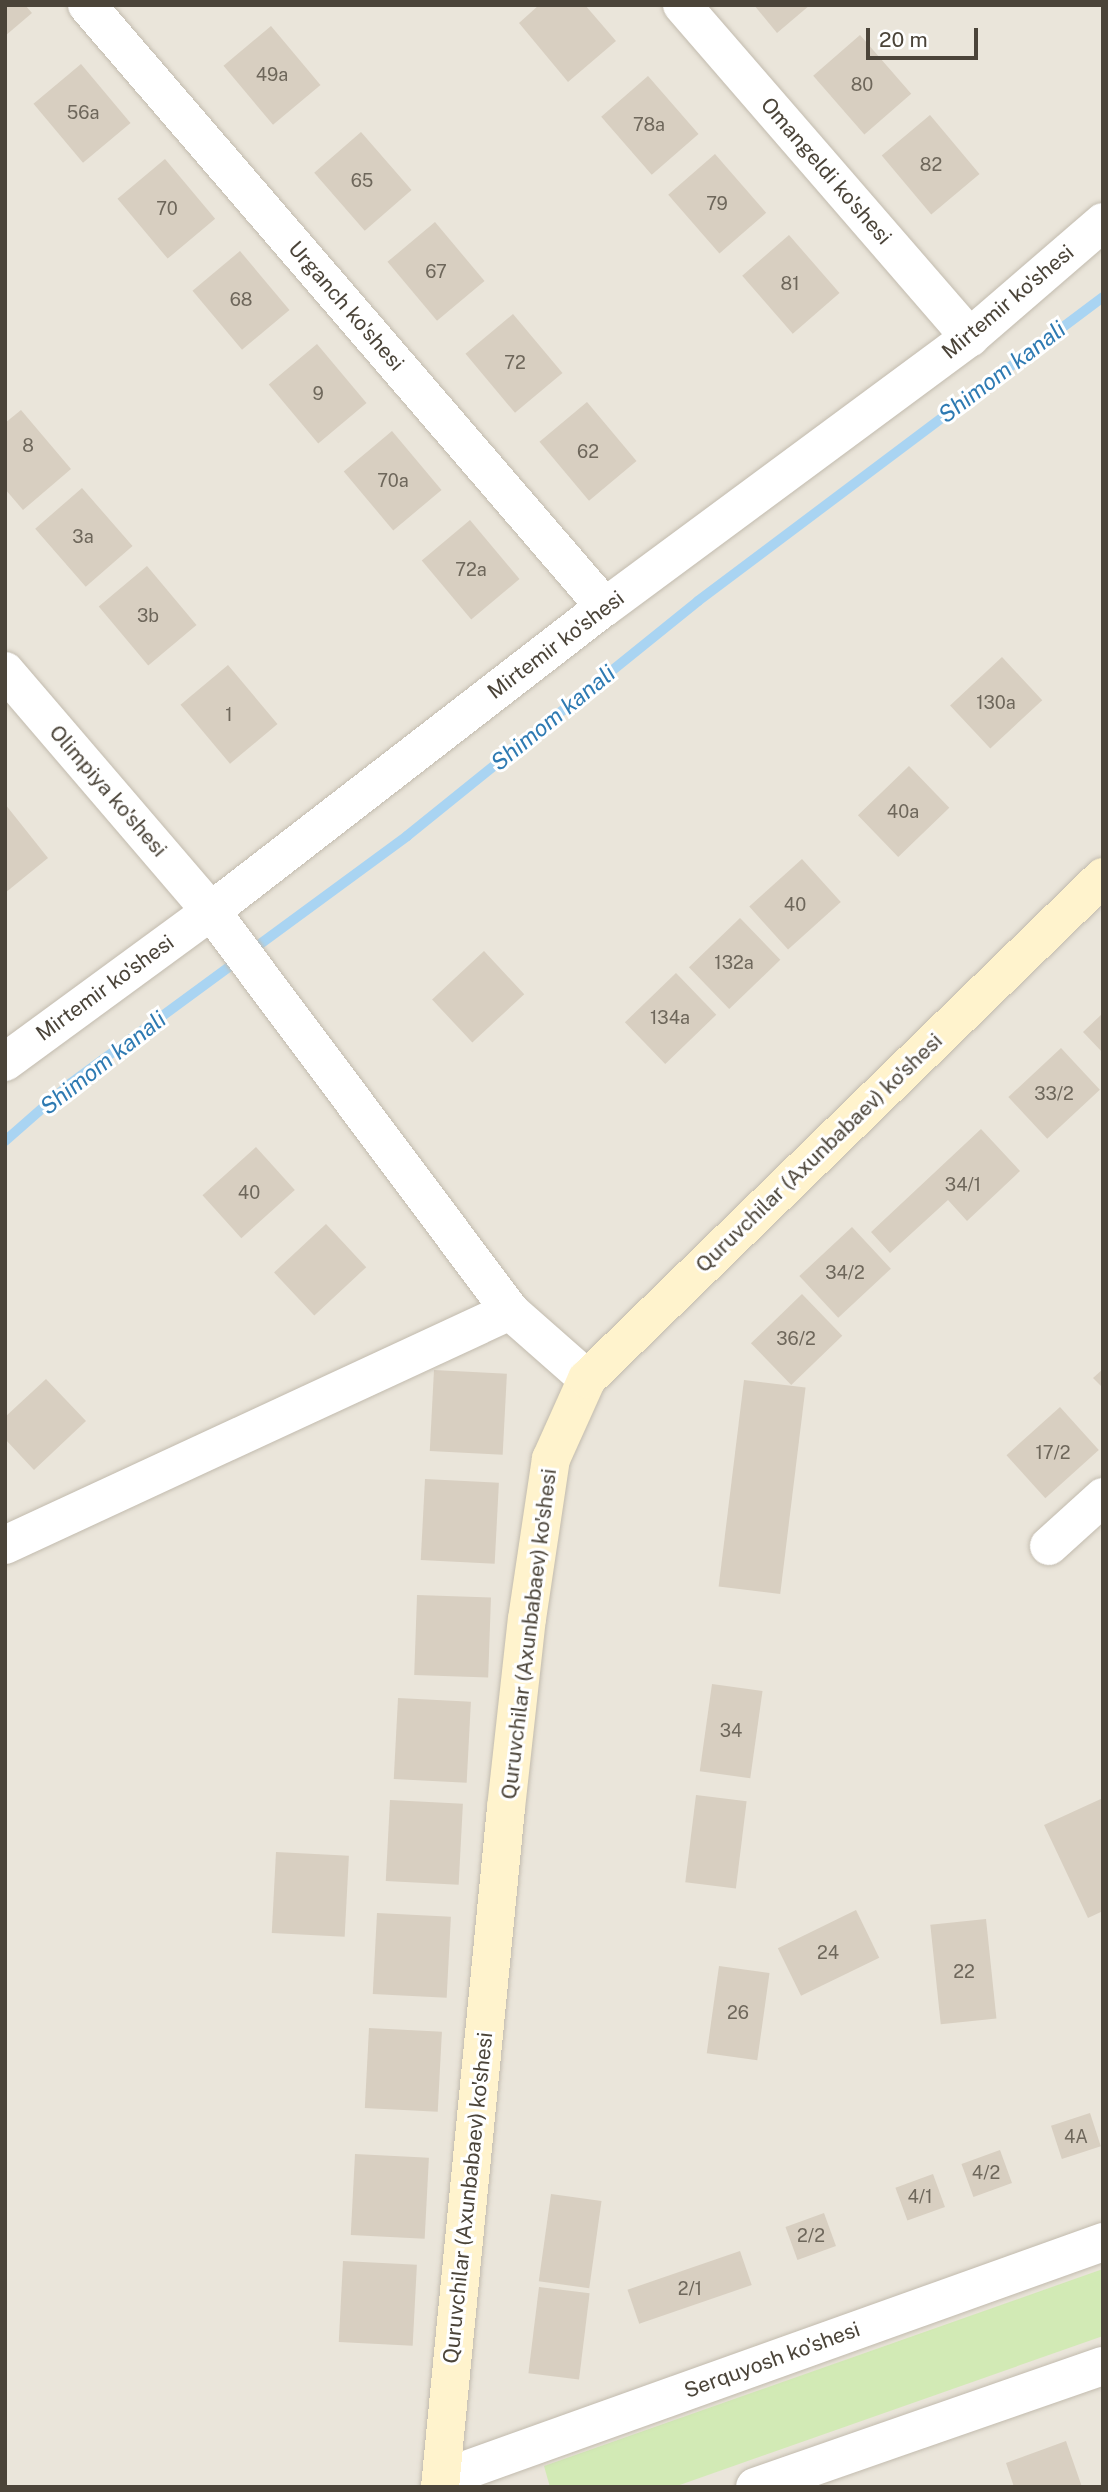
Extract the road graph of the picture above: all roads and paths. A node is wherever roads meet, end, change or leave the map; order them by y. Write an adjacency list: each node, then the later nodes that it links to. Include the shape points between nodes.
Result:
1 (87, 5): 5 (street, Urganch ko'shesi)
2 (682, 5): 4 (street, Omangeldi ko'shesi)
3 (1103, 222): 4 (street, Mirtemir ko'shesi)
4 (970, 337): 5 (street, Mirtemir ko'shesi)
5 (605, 607): 8 (street, Mirtemir ko'shesi)
6 (5, 671): 8 (street, Olimpiya ko'shesi)
7 (1103, 877): 11 (main road, Quruvchilar (Axunbabaev) ko'shesi)
8 (211, 911): 9 (street, Mirtemir ko'shesi); 10 (street, Olimpiya ko'shesi)
9 (5, 1062)
10 (510, 1311): 11 (street, Olimpiya ko'shesi); 13 (street)
11 (587, 1379): 17 (main road, Quruvchilar (Axunbabaev) ko'shesi, via 551,1460 527,1619)
12 (1103, 1497): 14 (street)
13 (5, 1545)
14 (1049, 1546)
15 (1103, 2242): 17 (street, Serquyosh ko'shesi)
16 (1103, 2365): 18 (street)
17 (441, 2483)
18 (755, 2487)

